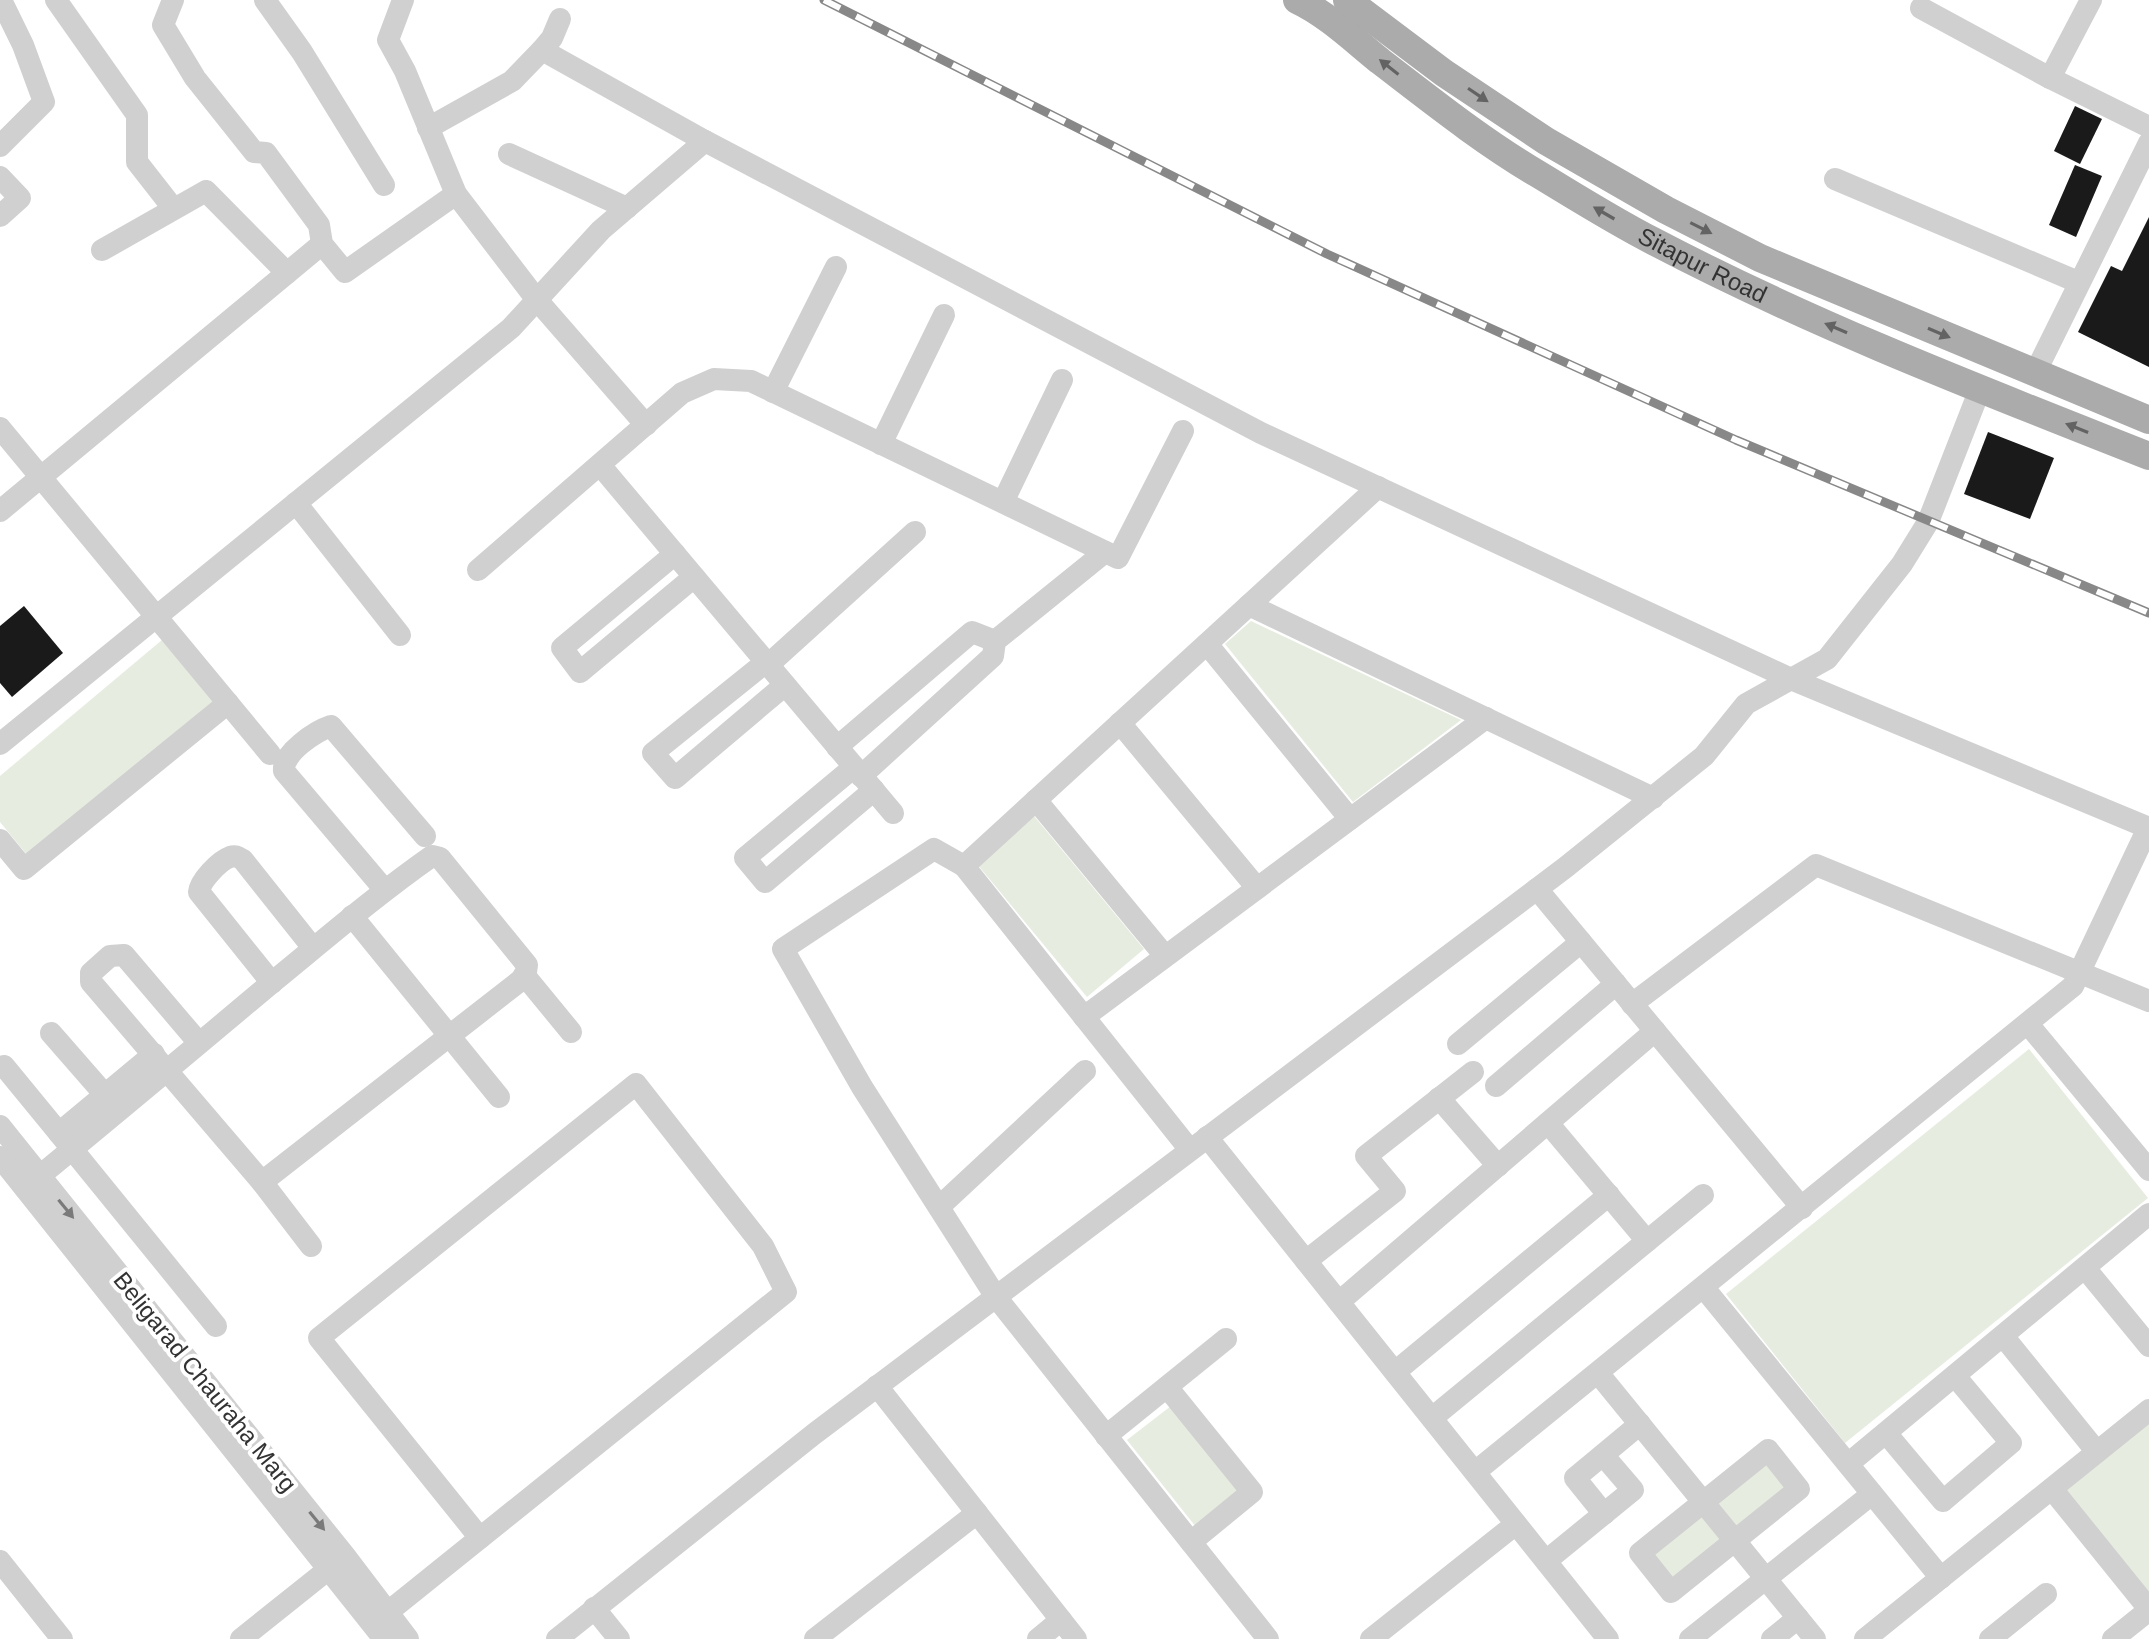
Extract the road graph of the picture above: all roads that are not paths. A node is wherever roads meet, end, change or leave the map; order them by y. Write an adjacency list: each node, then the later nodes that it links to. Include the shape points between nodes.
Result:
1 (1, 0): 17 (street, via 44,102)
2 (56, 0): 23 (street, via 137,115 137,162)
3 (173, 0): 26 (street, via 163,25 195,78 254,152 266,153 319,225)
4 (265, 0): 21 (street)
5 (403, 0): 14 (street, via 388,40)
6 (1347, 0): 33 (main road, Sitapur Road, one-way to 33, via 1533,133 1666,210 1760,258)
7 (2091, 0): 12 (street)
8 (1304, 1): 35 (main road, Sitapur Road, one-way to 8, via 1797,311 1652,241 1489,142)
9 (1921, 8): 12 (street)
10 (560, 19): 11 (street)
11 (542, 50): 14 (street, via 512,81); 15 (street)
12 (2050, 78): 13 (street)
13 (2149, 127)
14 (428, 128): 22 (street)
15 (705, 141): 24 (street); 45 (street, via 1261,433)
16 (2149, 143): 30 (street)
17 (0, 146)
18 (509, 154): 24 (street)
19 (0, 177): 25 (street, via 20,198)
20 (1835, 179): 30 (street)
21 (384, 185)
22 (456, 194): 26 (street, via 345,272); 31 (street)
23 (173, 208): 27 (street); 29 (street, via 206,191)
24 (627, 208): 31 (street)
25 (0, 216)
26 (322, 244): 29 (street)
27 (102, 250)
28 (836, 267): 36 (street)
29 (287, 273): 44 (street)
30 (2078, 282): 33 (street)
31 (537, 300): 38 (street); 47 (street, via 511,328)
32 (944, 315): 41 (street)
33 (2035, 373): 37 (main road, Sitapur Road)
34 (1062, 380): 46 (street)
35 (1980, 389): 42 (main road, Sitapur Road, one-way to 35); 60 (street, via 1928,522 1902,564 1827,659)
36 (773, 392): 38 (street, via 751,381 714,379 682,393); 41 (street)
37 (2149, 420)
38 (646, 425): 43 (street)
39 (0, 428): 44 (street)
40 (1183, 431): 50 (street, via 1118,558)
41 (881, 444): 46 (street)
42 (2149, 456)
43 (600, 465): 51 (street); 52 (street)
44 (40, 477): 48 (street); 55 (street)
45 (1378, 487): 54 (street); 60 (street)
46 (1003, 502): 50 (street)
47 (296, 503): 55 (street); 56 (street)
48 (0, 511)
49 (915, 532): 59 (street)
50 (1105, 552): 57 (street)
51 (675, 554): 53 (street); 53 (street, via 562,648 580,672)
52 (478, 570)
53 (694, 577): 59 (street)
54 (1249, 605): 58 (street); 63 (street)
55 (156, 617): 62 (street); 65 (street)
56 (400, 635)
57 (995, 641): 66 (street, via 972,632); 68 (street, via 993,656)
58 (1207, 644): 64 (street); 72 (street)
59 (767, 664): 61 (street); 61 (street, via 653,753 675,778)
60 (1791, 679): 69 (street, via 1746,704 1704,756); 73 (street)
61 (785, 685): 66 (street)
62 (228, 703): 67 (street); 75 (street, via 24,869)
63 (1486, 718): 69 (street); 72 (street)
64 (1120, 723): 70 (street); 77 (street)
65 (0, 744)
66 (837, 747): 68 (street)
67 (270, 754)
68 (863, 778): 68 (street, via 765,882 745,858); 71 (street)
69 (1653, 798): 79 (street)
70 (1036, 800): 76 (street); 83 (street)
71 (893, 813)
72 (1350, 819): 77 (street)
73 (2149, 828): 84 (street)
74 (425, 836): 78 (street, via 331,726 288,755 284,771)
75 (0, 840)
76 (964, 866): 90 (street); 117 (street, via 934,849 783,949)
77 (1257, 888): 83 (street)
78 (384, 889): 80 (street); 85 (street, via 432,856 440,858 522,956)
79 (1537, 889): 81 (street); 109 (street)
80 (352, 916): 82 (street); 95 (street)
81 (1581, 942): 87 (street); 97 (street)
82 (313, 948): 86 (street); 86 (street, via 243,860 228,857 200,884 199,892)
83 (1165, 956): 90 (street)
84 (2080, 973): 88 (street); 89 (street, via 1816,865); 91 (street, via 2073,986)
85 (525, 976): 93 (street); 95 (street)
86 (272, 983): 96 (street)
87 (1616, 984): 89 (street); 102 (street)
88 (2149, 1001)
89 (1632, 1004): 92 (street)
90 (1084, 1017): 109 (street)
91 (2028, 1024): 112 (street); 118 (street)
92 (1655, 1031): 106 (street); 118 (street)
93 (571, 1032)
94 (51, 1033): 103 (street)
95 (450, 1036): 104 (street); 114 (street)
96 (199, 1043): 98 (street); 98 (street, via 129,958 110,956 91,973 91,982)
97 (1458, 1044)
98 (161, 1061): 103 (street); 108 (street); 114 (street)
99 (4, 1066): 108 (street)
100 (1085, 1071): 117 (street)
101 (1473, 1072): 105 (street)
102 (1496, 1086)
103 (106, 1096): 108 (street)
104 (499, 1097)
105 (1439, 1098): 111 (street); 122 (street, via 1366,1156 1395,1191)
106 (1548, 1123): 111 (street); 115 (street)
107 (0, 1126): 113 (street, Beligarad Chauraha Marg)
108 (66, 1141): 113 (street); 127 (street)
109 (1198, 1144): 122 (street); 125 (street)
110 (0, 1157): 113 (street)
111 (1498, 1166): 126 (street)
112 (2149, 1170)
113 (32, 1182): 155 (street, Beligarad Chauraha Marg)
114 (262, 1182): 121 (street)
115 (1609, 1195): 120 (street); 131 (street)
116 (1703, 1195): 120 (street)
117 (939, 1207): 125 (street)
118 (1802, 1208): 124 (street)
119 (2149, 1214): 123 (street)
120 (1647, 1241): 137 (street)
121 (311, 1246)
122 (1306, 1261): 126 (street)
123 (2085, 1268): 128 (street); 130 (street)
124 (1704, 1288): 132 (street); 143 (street)
125 (996, 1297): 134 (street); 140 (street)
126 (1339, 1302): 131 (street)
127 (216, 1326)
128 (2003, 1336): 133 (street); 141 (street)
129 (1226, 1339): 135 (street)
130 (2149, 1346)
131 (1395, 1372): 137 (street)
132 (1598, 1373): 138 (street); 144 (street)
133 (1955, 1376): 139 (street); 139 (street, via 2011,1443 1943,1501)
134 (877, 1386): 148 (street); 160 (street)
135 (1167, 1387): 140 (street); 153 (street, via 1252,1492)
136 (2149, 1410): 141 (street)
137 (1432, 1418): 144 (street)
138 (1640, 1424): 142 (street); 147 (street)
139 (1886, 1433): 143 (street)
140 (1106, 1436): 153 (street)
141 (2097, 1452): 145 (street)
142 (1603, 1455): 149 (street, via 1575,1478); 149 (street, via 1633,1490)
143 (1848, 1464): 146 (street)
144 (1475, 1472): 150 (street)
145 (2052, 1489): 158 (street); 161 (street)
146 (1872, 1494): 157 (street); 158 (street)
147 (1704, 1501): 152 (street); 152 (street, via 1768,1450 1799,1489); 152 (street, via 1640,1553 1671,1592)
148 (977, 1513): 164 (street); 172 (street)
149 (1604, 1514): 154 (street)
150 (1516, 1524): 154 (street); 176 (street)
151 (480, 1538): 151 (street, via 319,1338 636,1084 763,1246 786,1292); 162 (street)
152 (1735, 1540): 157 (street)
153 (1191, 1542): 175 (street)
154 (1546, 1561): 177 (street)
155 (337, 1563): 162 (street, Beligarad Chauraha Marg); 167 (street); 168 (street)
156 (3, 1570): 166 (street)
157 (1766, 1578): 163 (street); 165 (street)
158 (1941, 1578): 180 (street)
159 (2046, 1594): 181 (street)
160 (594, 1608): 170 (street); 171 (street)
161 (2149, 1609): 182 (street)
162 (388, 1612): 169 (street, Beligarad Chauraha Marg)
163 (1798, 1618): 178 (street); 179 (street)
164 (1061, 1620): 173 (street); 174 (street)
165 (1697, 1637)
166 (62, 1639)
167 (241, 1639)
168 (384, 1639)
169 (408, 1639)
170 (557, 1639)
171 (619, 1639)
172 (815, 1639)
173 (1038, 1639)
174 (1076, 1639)
175 (1268, 1639)
176 (1371, 1639)
177 (1608, 1639)
178 (1772, 1639)
179 (1815, 1639)
180 (1865, 1639)
181 (1990, 1639)
182 (2113, 1639)

